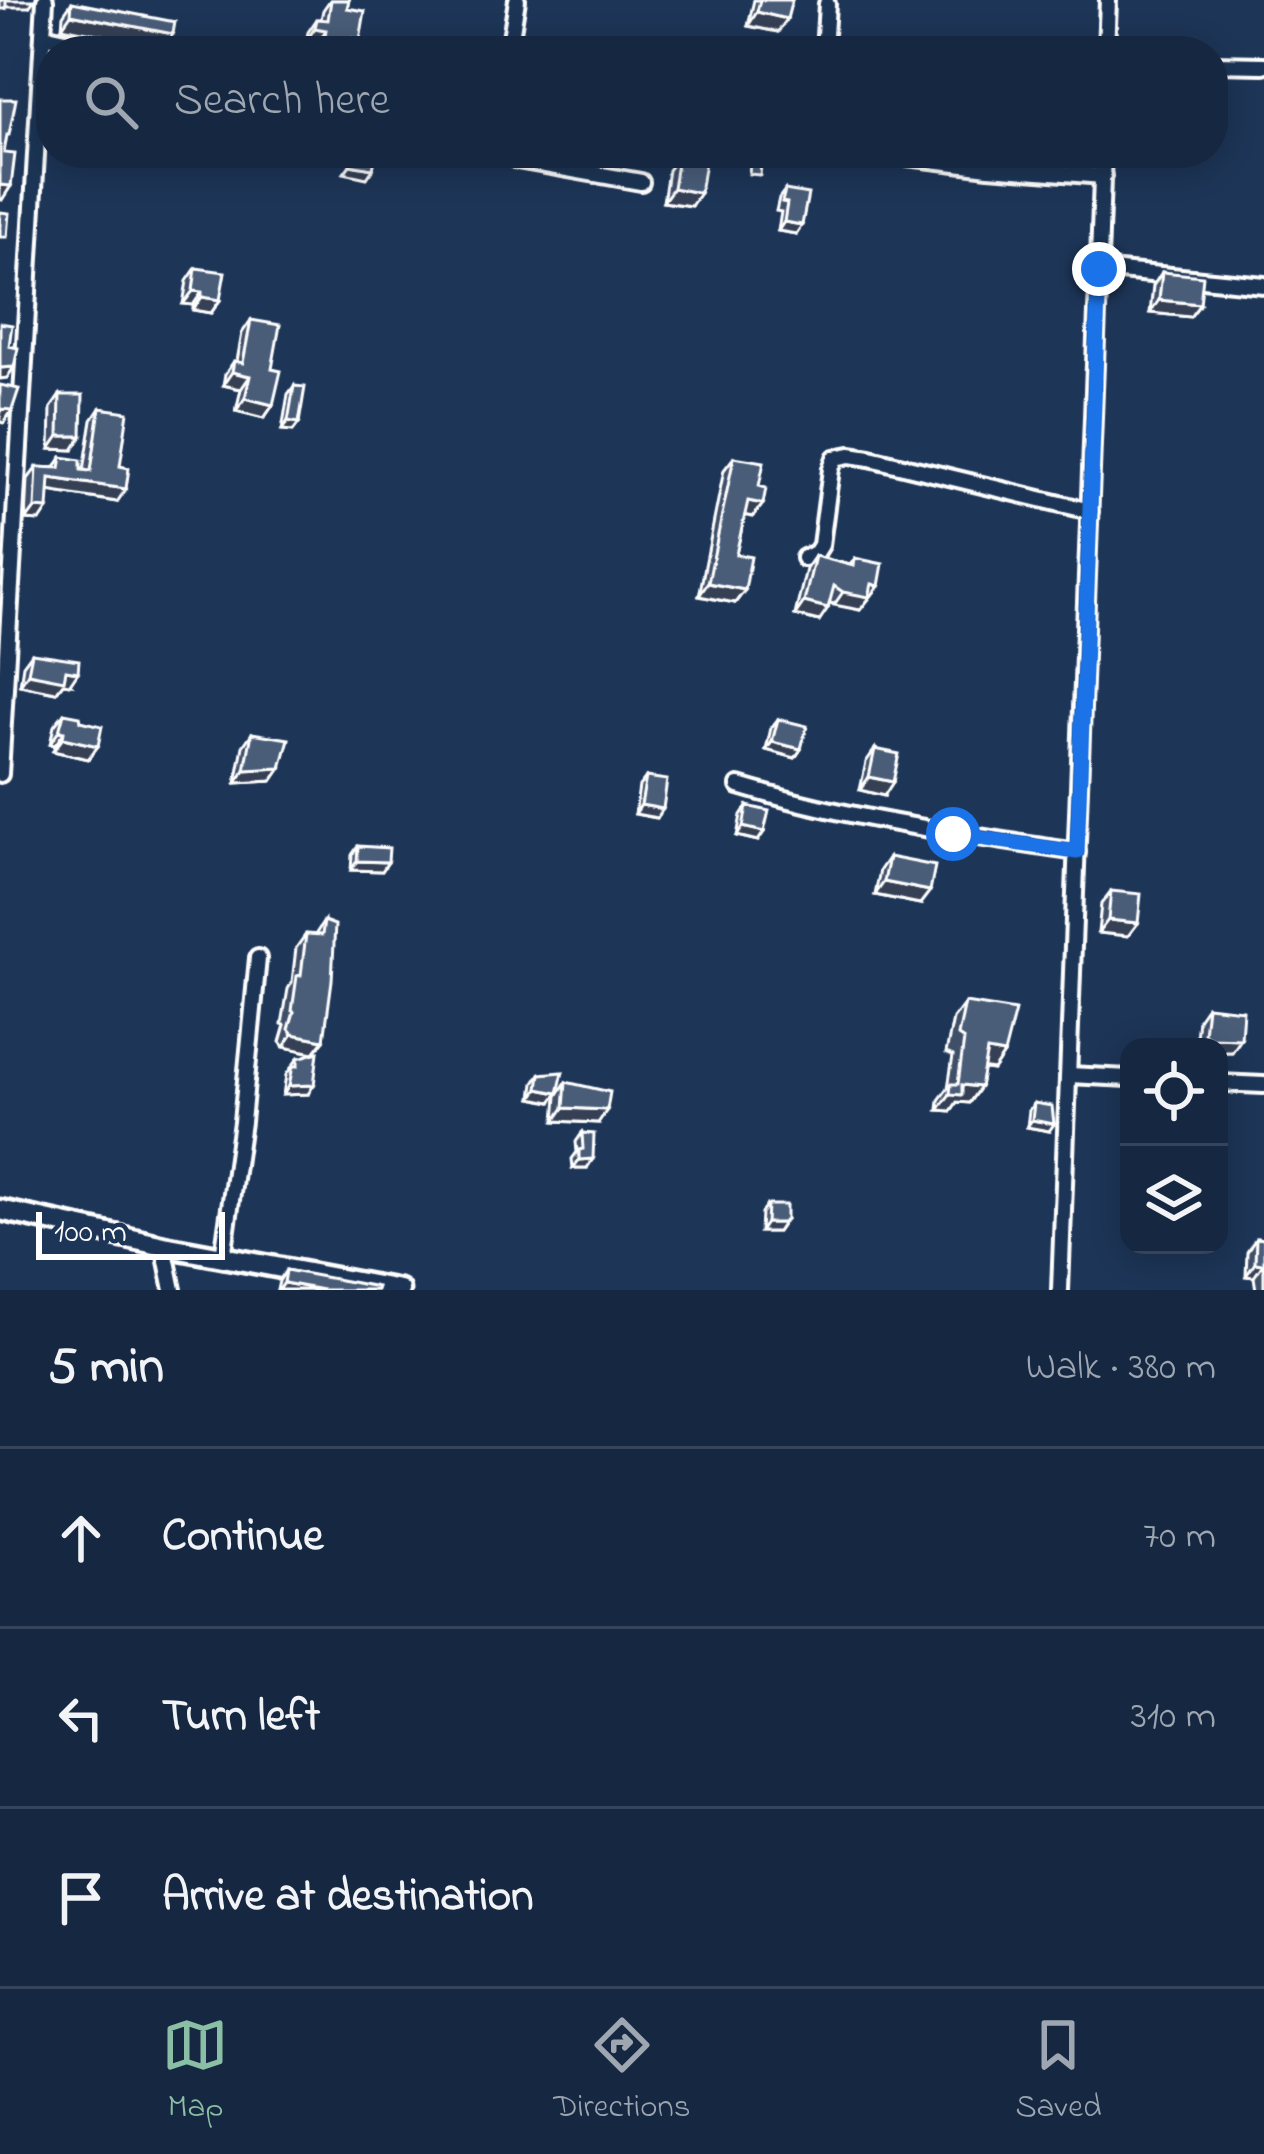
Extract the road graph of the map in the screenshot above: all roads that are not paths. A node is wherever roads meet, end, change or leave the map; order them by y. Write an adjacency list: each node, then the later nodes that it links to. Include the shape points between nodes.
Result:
1 (45, 0): 5 (street)
2 (517, 0): 7 (street)
3 (1108, 0): 9 (street)
4 (827, 4): 8 (street)
5 (43, 35): 6 (street)
6 (48, 36)
7 (511, 36)
8 (825, 36)
9 (1107, 36)
10 (1228, 64): 11 (street)
11 (1264, 65)
12 (36, 148): 21 (street)
13 (562, 168): 17 (street)
14 (1002, 168): 16 (street)
15 (1102, 168): 16 (street)
16 (1102, 176): 18 (street)
17 (641, 182)
18 (1099, 269): 19 (street); 22 (street)
19 (1264, 285)
20 (0, 389): 21 (street)
21 (21, 391): 24 (street)
22 (1090, 511): 23 (street, via 841,455 831,469 821,545); 26 (street)
23 (805, 558)
24 (0, 774)
25 (739, 786): 26 (street)
26 (1077, 852): 28 (street)
27 (258, 958): 34 (street)
28 (1069, 1075): 29 (street); 37 (street)
29 (1120, 1078)
30 (1228, 1083): 31 (street)
31 (1264, 1085)
32 (0, 1210): 33 (street)
33 (164, 1246): 34 (street); 35 (street)
34 (223, 1257): 36 (street)
35 (172, 1290)
36 (399, 1290)
37 (1060, 1290)

